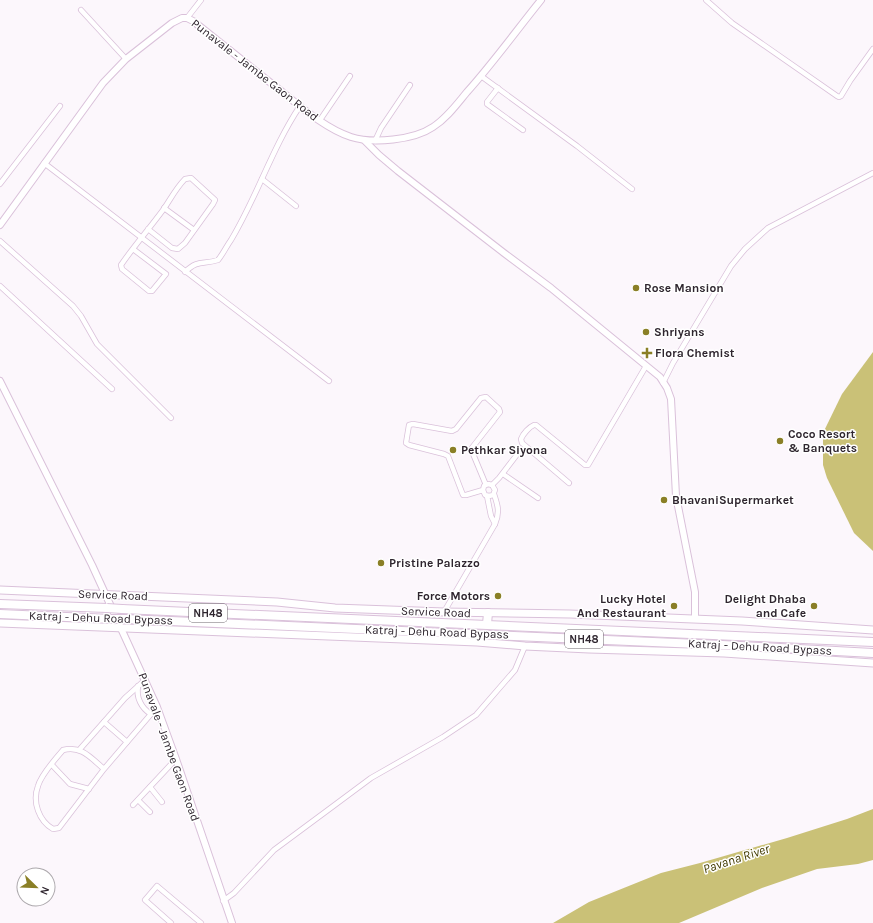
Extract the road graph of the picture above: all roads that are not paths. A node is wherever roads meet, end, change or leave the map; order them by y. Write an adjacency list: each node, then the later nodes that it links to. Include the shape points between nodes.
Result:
1 (201, 0): 5 (street)
2 (541, 0): 9 (street, Punavale - Jambe Gaon Road)
3 (706, 0): 6 (street, via 732,23 839,97)
4 (81, 10): 7 (street)
5 (187, 18): 7 (street, Punavale - Jambe Gaon Road, via 172,23); 13 (street, Punavale - Jambe Gaon Road)
6 (873, 49)
7 (126, 59): 18 (street, Punavale - Jambe Gaon Road, via 103,83)
8 (350, 76): 14 (street)
9 (481, 76): 11 (street); 17 (street, Punavale - Jambe Gaon Road, via 452,110 432,128 401,138)
10 (410, 85): 17 (street)
11 (498, 88): 15 (street, via 487,104); 22 (street)
12 (60, 106): 21 (street)
13 (300, 106): 14 (street, Punavale - Jambe Gaon Road); 20 (street)
14 (320, 120): 16 (street, Punavale - Jambe Gaon Road, via 342,134)
15 (523, 130)
16 (365, 141): 17 (street, Punavale - Jambe Gaon Road); 33 (street, via 379,155 551,288)
17 (375, 141)
18 (44, 163): 25 (street, Punavale - Jambe Gaon Road); 28 (street)
19 (873, 173): 36 (street, via 768,228 745,249 730,266)
20 (262, 179): 23 (street); 31 (street, via 223,254 218,260 192,265)
21 (0, 184)
22 (632, 189)
23 (296, 206)
24 (164, 208): 26 (street); 27 (street); 27 (street, via 183,182 191,178 215,200)
25 (0, 226)
26 (148, 229): 27 (street, via 175,249 182,247); 28 (street)
27 (194, 230)
28 (141, 238): 30 (street); 31 (street)
29 (0, 241): 38 (street, via 73,306 98,344)
30 (133, 248): 30 (street, via 120,267 152,291 166,274)
31 (185, 272): 35 (street)
32 (0, 286): 37 (street)
33 (646, 366): 36 (street, via 660,377); 41 (street, via 588,465 536,425 531,426 522,437 522,443)
34 (0, 381): 50 (street, Punavale - Jambe Gaon Road)
35 (329, 381)
36 (663, 383): 55 (street, via 671,399 676,496 695,592)
37 (112, 389)
38 (171, 418)
39 (519, 452): 40 (street)
40 (503, 474): 43 (street); 47 (street)
41 (569, 483)
42 (486, 484): 43 (street); 44 (street); 44 (street, via 471,449 500,412 486,397 481,398 452,431 409,425 406,443 448,456 463,495)
43 (492, 485): 45 (street, via 495,488)
44 (483, 490): 46 (street)
45 (494, 494): 46 (street); 48 (street, via 498,515)
46 (487, 496): 48 (street)
47 (538, 498)
48 (494, 524): 52 (street)
49 (0, 590): 50 (main road, Service Road)
50 (105, 594): 52 (main road, Service Road); 58 (street, Punavale - Jambe Gaon Road)
51 (0, 604): 57 (highway, Katraj - Dehu Road Bypass / NH48, bridge)
52 (444, 612): 53 (main road, Service Road)
53 (488, 613): 55 (main road, Service Road); 57 (highway)
54 (0, 614): 62 (highway, Katraj - Dehu Road Bypass / NH48, bridge)
55 (695, 620): 59 (main road, Service Road)
56 (0, 623): 58 (main road)
57 (487, 624): 60 (highway, Katraj - Dehu Road Bypass / NH48)
58 (121, 628): 61 (main road); 64 (street, Punavale - Jambe Gaon Road)
59 (873, 630)
60 (873, 642)
61 (525, 646): 63 (main road, via 724,653); 80 (street, via 515,670 476,715 371,778 274,850 234,893)
62 (873, 653)
63 (873, 664)
64 (145, 680): 65 (street); 66 (street, Punavale - Jambe Gaon Road)
65 (138, 686): 67 (street, via 137,692 141,702); 68 (street)
66 (157, 707): 67 (street); 71 (street, Punavale - Jambe Gaon Road)
67 (151, 714): 69 (street)
68 (104, 722): 69 (street); 70 (street)
69 (127, 742): 73 (street)
70 (80, 749): 72 (street, via 64,750); 73 (street)
71 (176, 759): 74 (street); 80 (street, Punavale - Jambe Gaon Road)
72 (52, 765): 75 (street, via 70,784); 75 (street, via 36,791 40,816 49,827 59,828)
73 (104, 768): 75 (street)
74 (150, 788): 76 (street); 77 (street)
75 (89, 789)
76 (138, 800): 78 (street); 79 (street)
77 (162, 802)
78 (133, 805)
79 (150, 812)
80 (223, 901): 83 (street, Punavale - Jambe Gaon Road)
81 (171, 923): 82 (street, via 145,900 157,886)
82 (201, 923)
83 (232, 923)

